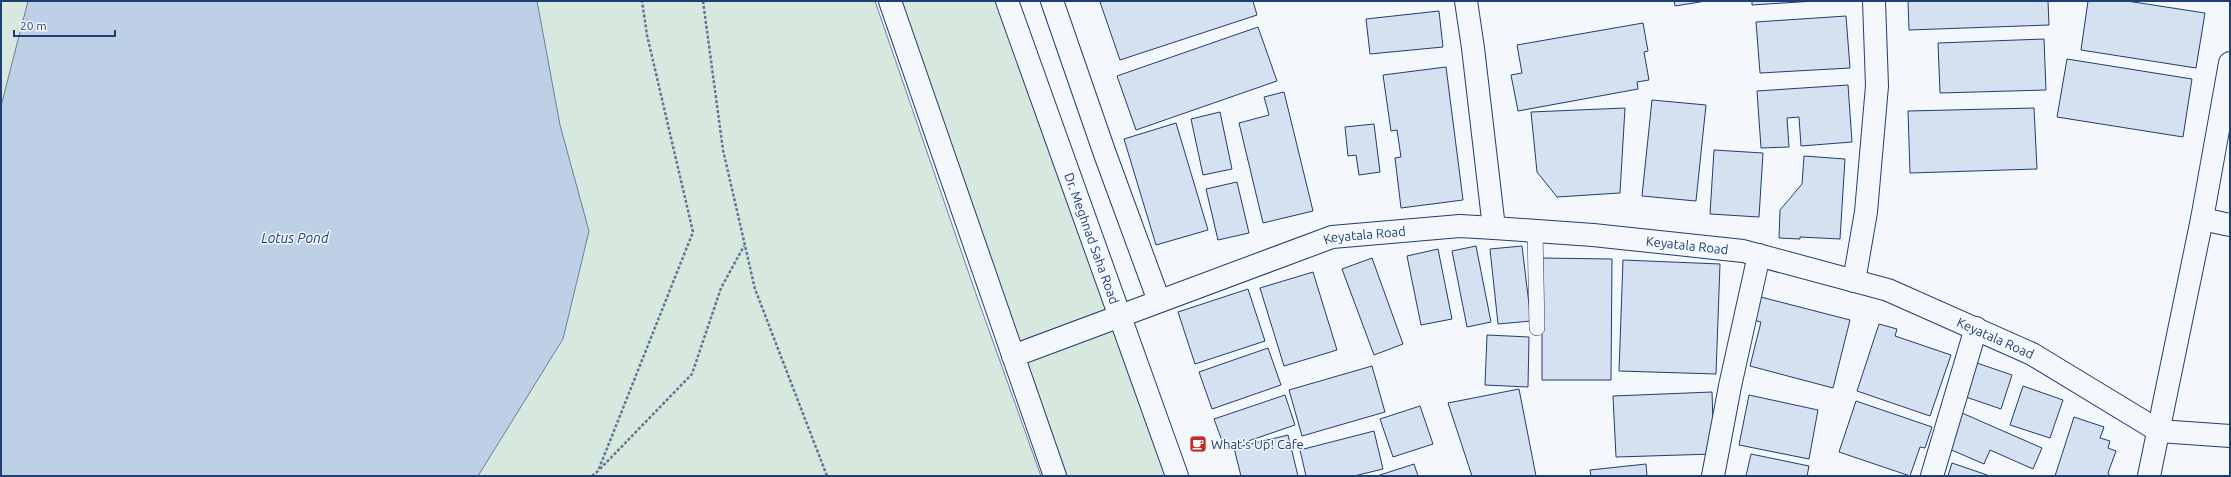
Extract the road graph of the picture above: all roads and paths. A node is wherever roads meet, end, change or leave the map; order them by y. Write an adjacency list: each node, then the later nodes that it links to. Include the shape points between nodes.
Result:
1 (642, 1): 24 (path, via 647,35 693,232)
2 (703, 1): 14 (path, via 722,150)
3 (890, 1): 21 (street)
4 (1007, 1): 18 (street, Dr. Meghnad Saha Road)
5 (1052, 1): 17 (street, via 1105,154)
6 (1466, 1): 12 (street, via 1474,48)
7 (1874, 1): 16 (street, via 1876,86 1866,212)
8 (2230, 63): 9 (street)
9 (2223, 135): 10 (street)
10 (2202, 219): 11 (street); 22 (street)
11 (2230, 225)
12 (1494, 228): 13 (street, Keyatala Road); 17 (street, Keyatala Road, via 1460,226 1332,237)
13 (1535, 231): 15 (street, Keyatala Road, via 1593,234 1743,250); 19 (lane)
14 (744, 245): 24 (path, via 721,288 692,374); 26 (path, via 754,289)
15 (1759, 255): 16 (street, Keyatala Road); 29 (street)
16 (1854, 281): 20 (street, Keyatala Road, via 1888,290)
17 (1160, 300): 18 (street, Keyatala Road)
18 (1119, 315): 21 (street, Keyatala Road); 28 (street, Dr. Meghnad Saha Road)
19 (1537, 328)
20 (1976, 328): 22 (street, Keyatala Road, via 2032,354); 30 (street)
21 (1014, 356): 27 (street)
22 (2159, 431): 23 (street, Keyatala Road); 31 (street)
23 (2230, 436)
24 (598, 470): 25 (path)
25 (592, 476)
26 (827, 476)
27 (1056, 476)
28 (1177, 476)
29 (1713, 476)
30 (1932, 476)
31 (2149, 476)

